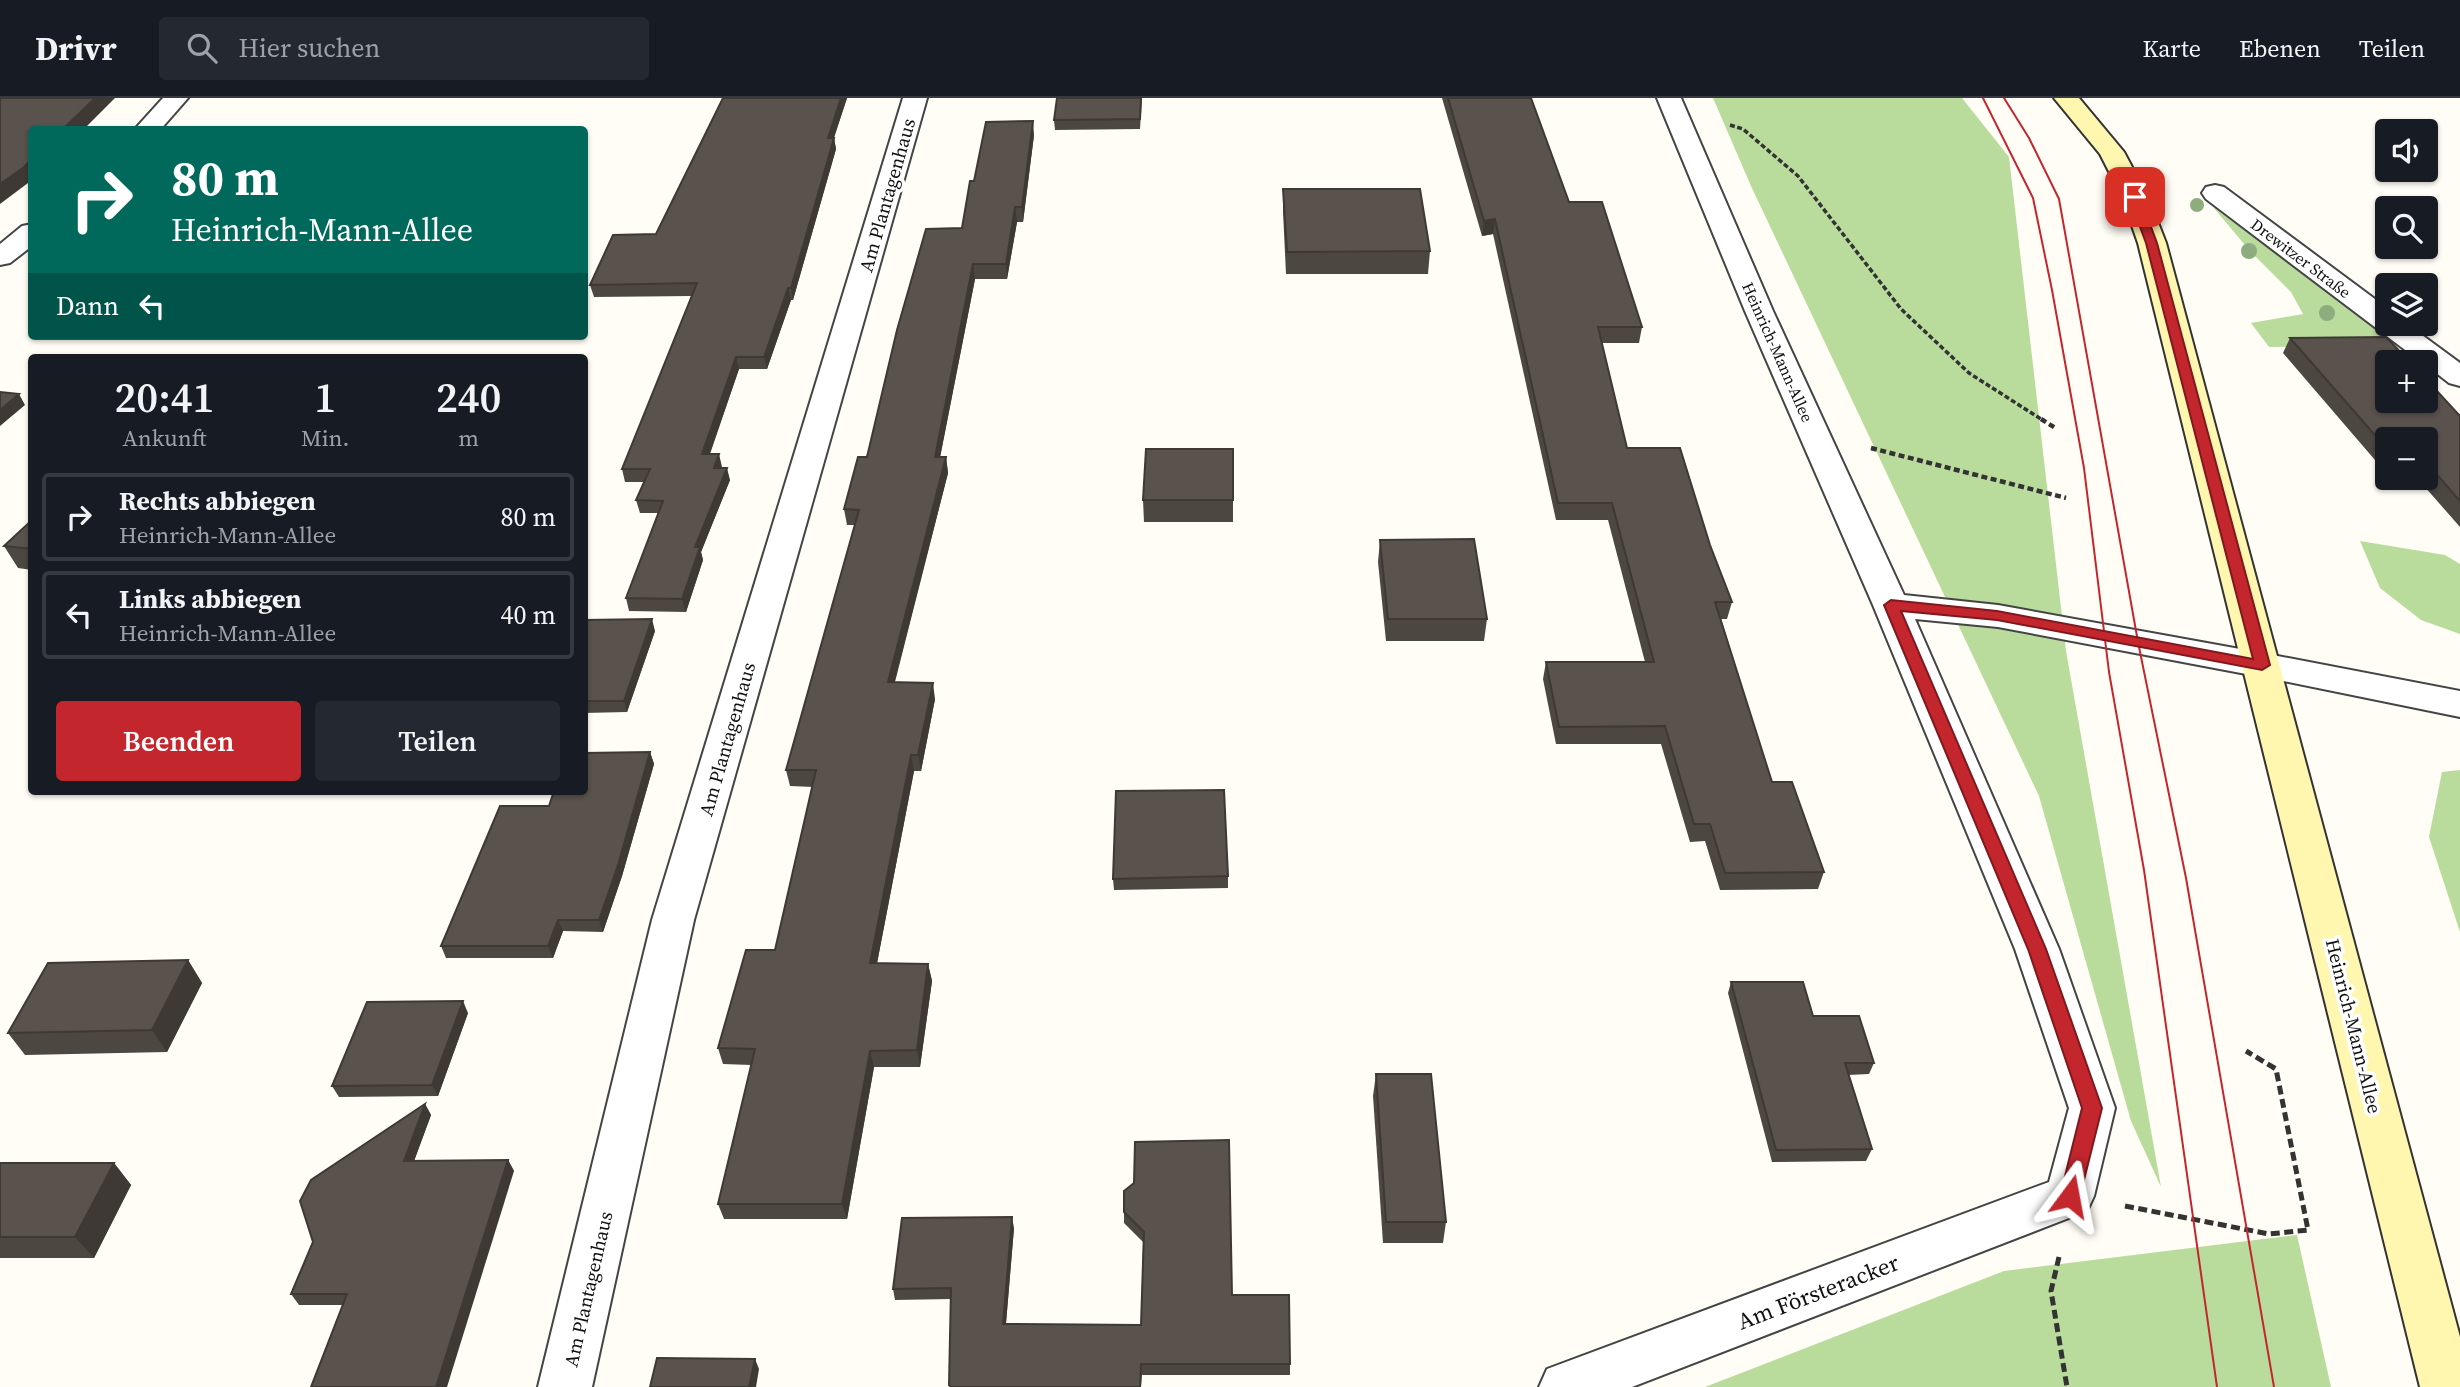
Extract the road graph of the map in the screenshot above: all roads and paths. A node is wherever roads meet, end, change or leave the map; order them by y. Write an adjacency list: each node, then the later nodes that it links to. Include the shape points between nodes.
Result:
1 (176, 98): 5 (street)
2 (915, 98): 20 (street, Am Plantagenhaus, via 673,919)
3 (2067, 98): 16 (main road, Heinrich-Mann-Allee, via 2111,152 2152,243)
4 (1670, 100): 12 (path, via 1743,129 1798,177 1901,309 1969,373); 13 (street, Heinrich-Mann-Allee)
5 (150, 126)
6 (2215, 193): 9 (street, Drewitzer Straße)
7 (28, 235): 8 (street)
8 (0, 257)
9 (2375, 313)
10 (2405, 336): 11 (street, Drewitzer Straße)
11 (2460, 377)
12 (2057, 429)
13 (1819, 443): 14 (path, via 1846,442); 15 (street, Heinrich-Mann-Allee)
14 (2066, 498)
15 (1891, 605): 16 (street, via 1997,615); 19 (street, Heinrich-Mann-Allee, via 2037,949 2092,1108)
16 (2262, 665): 17 (street); 23 (main road, Heinrich-Mann-Allee)
17 (2460, 704)
18 (2246, 1051): 19 (path, via 2276,1069 2308,1230 2269,1234)
19 (2070, 1196): 21 (street, Am Försteracker); 22 (path, via 2051,1291)
20 (565, 1387)
21 (1566, 1387)
22 (2067, 1387)
23 (2447, 1387)

